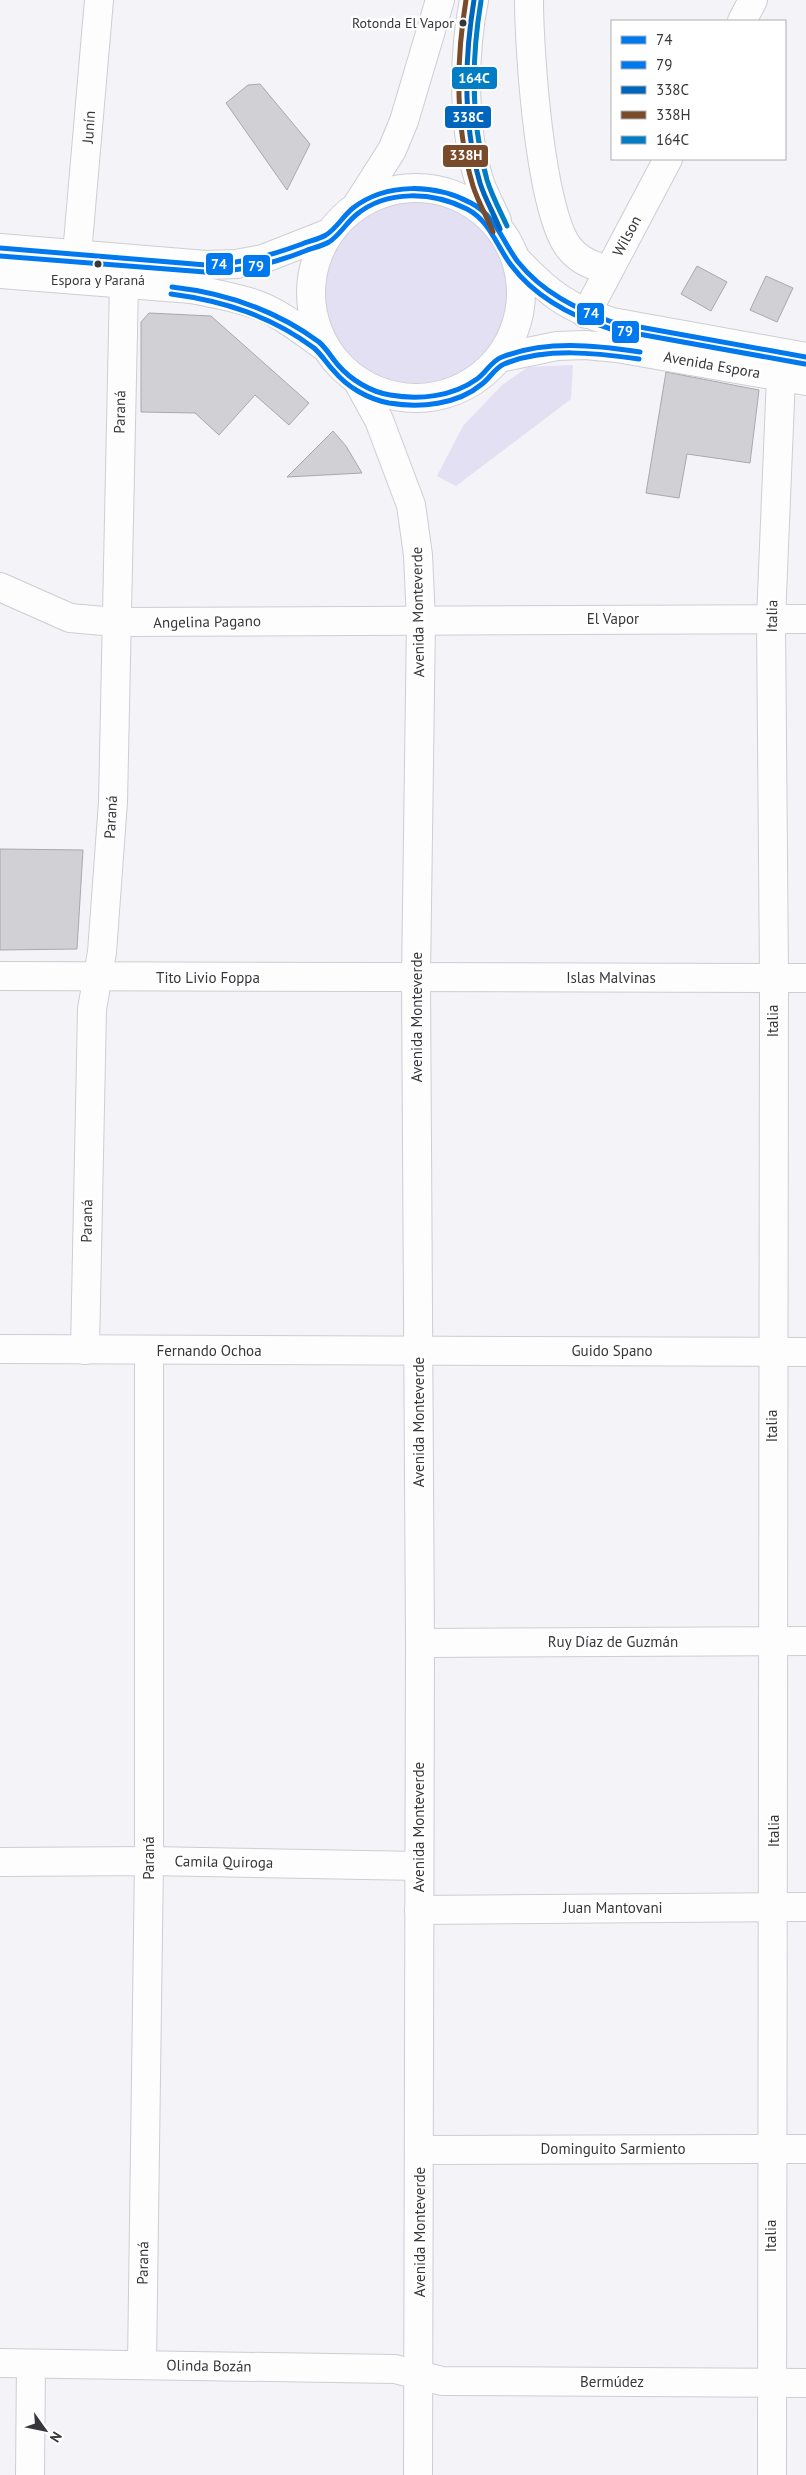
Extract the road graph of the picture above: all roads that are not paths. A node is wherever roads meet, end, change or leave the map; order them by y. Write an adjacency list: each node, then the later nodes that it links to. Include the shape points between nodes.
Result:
1 (99, 0): 12 (street, Junín)
2 (440, 0): 8 (street, via 404,121 392,150)
3 (474, 0): 9 (street, via 466,99 481,184)
4 (529, 0): 14 (street, via 538,127 556,225 569,248 582,260)
5 (753, 0): 6 (street)
6 (743, 20)
7 (667, 160): 14 (street, Wilson)
8 (357, 205): 9 (street, via 386,192 426,188 449,192 478,206); 10 (street)
9 (500, 229): 13 (street)
10 (329, 233): 12 (street, via 263,259 236,264 206,265); 18 (street, via 316,260 310,290 313,320)
11 (0, 248): 12 (street)
12 (77, 254)
13 (517, 260): 17 (street, Avenida Espora, via 558,299); 20 (street, via 522,294 516,328)
14 (609, 270): 17 (street, Wilson)
15 (0, 274): 16 (street)
16 (124, 283): 18 (street, via 222,294 257,305); 27 (street, Paraná)
17 (586, 314): 19 (street, Avenida Espora, via 612,322)
18 (325, 347): 22 (street, via 339,366)
19 (806, 357)
20 (499, 358): 21 (street, Avenida Espora, via 557,346 585,345); 22 (street, via 476,380 448,394 425,398 386,395)
21 (794, 379): 24 (street, Italia)
22 (358, 382): 26 (street, Avenida Monteverde, via 379,420 411,506 418,555)
23 (0, 587): 27 (street, Angelina Pagano, via 70,618)
24 (771, 619): 25 (street, El Vapor); 26 (street, El Vapor); 31 (street, Italia)
25 (806, 619)
26 (421, 620): 27 (street, Angelina Pagano); 30 (street, Avenida Monteverde)
27 (115, 622): 29 (street, Paraná, via 113,802 102,952)
28 (0, 976): 29 (street, Tito Livio Foppa)
29 (97, 977): 30 (street, Tito Livio Foppa); 34 (street, Paraná, via 92,1009)
30 (416, 978): 31 (street, Islas Malvinas); 35 (street, Avenida Monteverde)
31 (774, 978): 32 (street, Islas Malvinas); 37 (street, Italia)
32 (806, 978)
33 (0, 1349): 34 (street, Fernando Ochoa)
34 (85, 1350): 36 (street, Fernando Ochoa)
35 (419, 1350): 36 (street, Fernando Ochoa); 37 (street, Guido Spano); 41 (street, Avenida Monteverde)
36 (149, 1351): 42 (street, Paraná)
37 (772, 1352): 38 (street, Guido Spano); 39 (street, Italia)
38 (806, 1352)
39 (773, 1641): 40 (street, Ruy Díaz de Guzmán); 41 (street, Ruy Díaz de Guzmán); 45 (street, Italia)
40 (806, 1641)
41 (420, 1643): 44 (street, Avenida Monteverde)
42 (149, 1861): 43 (street, Camila Quiroga); 44 (street, Camila Quiroga); 53 (street, Paraná)
43 (0, 1862)
44 (419, 1866): 47 (street, Avenida Monteverde)
45 (774, 1907): 46 (street, Juan Mantovani); 47 (street, Juan Mantovani); 48 (street, Italia)
46 (806, 1907)
47 (419, 1910): 50 (street, Avenida Monteverde)
48 (771, 2148): 49 (street, Dominguito Sarmiento); 50 (street, Dominguito Sarmiento); 55 (street, Italia)
49 (806, 2149)
50 (420, 2150): 54 (street, Avenida Monteverde)
51 (0, 2363): 52 (street, Olinda Bozán)
52 (31, 2364): 53 (street, Olinda Bozán); 57 (street)
53 (142, 2365): 54 (street, Olinda Bozán, via 395,2369)
54 (418, 2374): 55 (street, Bermúdez, via 442,2381); 58 (street, Avenida Monteverde)
55 (772, 2383): 56 (street, Bermúdez); 59 (street, Italia)
56 (806, 2383)
57 (30, 2475)
58 (418, 2475)
59 (772, 2475)

